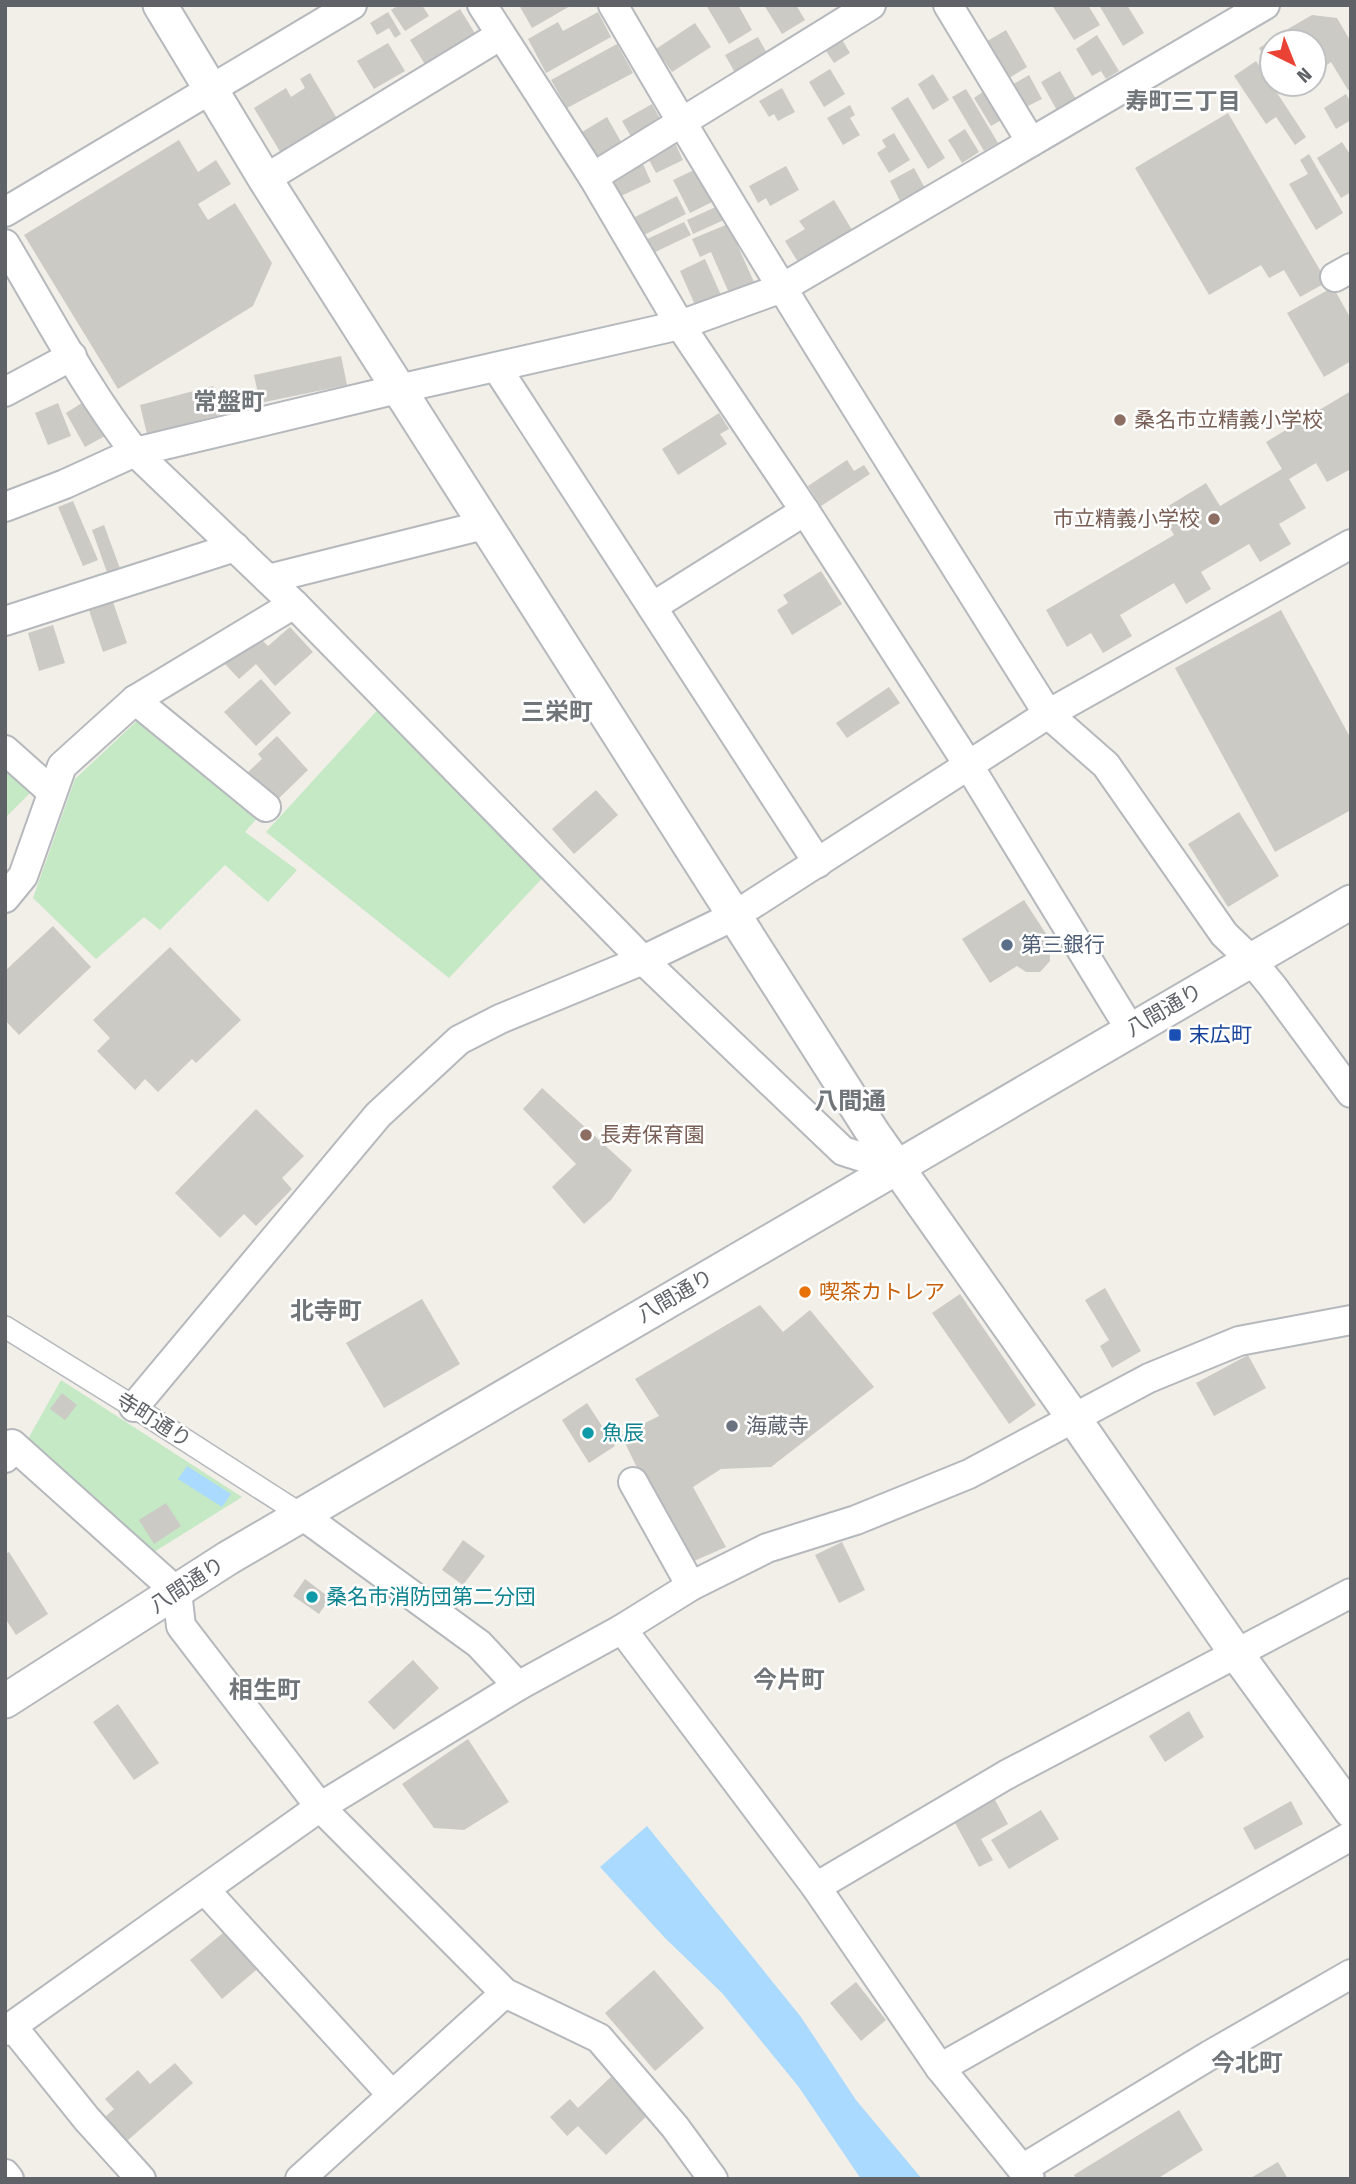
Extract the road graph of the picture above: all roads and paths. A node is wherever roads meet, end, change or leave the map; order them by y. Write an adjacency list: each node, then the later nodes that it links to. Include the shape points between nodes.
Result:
1 (160, 5): 9 (street)
2 (352, 5): 9 (street)
3 (482, 5): 8 (street)
4 (613, 5): 10 (street)
5 (871, 5): 10 (street)
6 (948, 5): 11 (street)
7 (1265, 5): 11 (street)
8 (501, 35): 12 (street); 13 (street)
9 (210, 89): 13 (street); 14 (street)
10 (682, 124): 12 (street); 16 (street)
11 (1031, 142): 16 (street)
12 (593, 177): 17 (street)
13 (265, 179): 20 (street)
14 (5, 212)
15 (5, 244): 18 (street)
16 (782, 288): 17 (street); 33 (street)
17 (680, 326): 19 (street); 24 (street)
18 (72, 356): 21 (street); 22 (street)
19 (497, 368): 20 (street); 30 (street)
20 (398, 389): 22 (street); 25 (street)
21 (5, 392)
22 (135, 452): 23 (street); 27 (street)
23 (5, 507)
24 (805, 511): 30 (street); 35 (street)
25 (484, 525): 28 (street); 41 (street)
26 (1351, 544): 33 (street)
27 (235, 547): 28 (street); 31 (street)
28 (268, 579): 29 (street)
29 (294, 604): 32 (street); 42 (street)
30 (652, 607): 38 (street)
31 (5, 621)
32 (135, 700): 36 (street, via 62,766); 37 (street)
33 (1048, 714): 35 (street); 43 (street, via 1106,765 1224,934)
34 (5, 750): 36 (street)
35 (969, 766): 38 (street); 44 (street)
36 (51, 791): 39 (street, via 23,876)
37 (266, 807)
38 (818, 863): 41 (street)
39 (5, 898)
40 (1351, 902): 43 (street, 八間通り)
41 (734, 916): 42 (street); 46 (street)
42 (643, 960): 46 (street, via 843,1151); 49 (street, via 459,1040 378,1115)
43 (1251, 960): 44 (street, 八間通り); 45 (street)
44 (1130, 1029): 46 (street, 八間通り)
45 (1351, 1093)
46 (897, 1167): 50 (street); 53 (street, 八間通り)
47 (1351, 1320): 50 (street, via 1239,1341 1149,1378)
48 (5, 1327): 49 (street, 寺町通り)
49 (134, 1407): 53 (street, 寺町通り)
50 (1073, 1417): 54 (street, via 969,1474 856,1520 766,1548); 58 (street)
51 (5, 1458): 55 (street, via 12,1444)
52 (633, 1482): 54 (street)
53 (302, 1515): 55 (street, 八間通り); 59 (street, via 479,1644)
54 (691, 1586): 57 (street)
55 (177, 1592): 60 (street, 八間通り); 61 (street, via 181,1626)
56 (1351, 1593): 58 (street)
57 (622, 1629): 59 (street); 64 (street)
58 (1236, 1653): 62 (street); 64 (street, via 1006,1775)
59 (518, 1686): 61 (street)
60 (5, 1701)
61 (320, 1807): 65 (street); 67 (street)
62 (1351, 1811)
63 (1351, 1836): 69 (street)
64 (816, 1886): 69 (street)
65 (205, 1890): 68 (street); 70 (street)
66 (1351, 1974): 72 (street, via 1210,2054)
67 (505, 1993): 70 (street); 76 (street, via 599,2038)
68 (9, 2028): 74 (street)
69 (940, 2068): 72 (street)
70 (393, 2095): 75 (street)
71 (5, 2174): 73 (street)
72 (1026, 2174)
73 (9, 2179)
74 (141, 2179)
75 (300, 2179)
76 (713, 2179)

